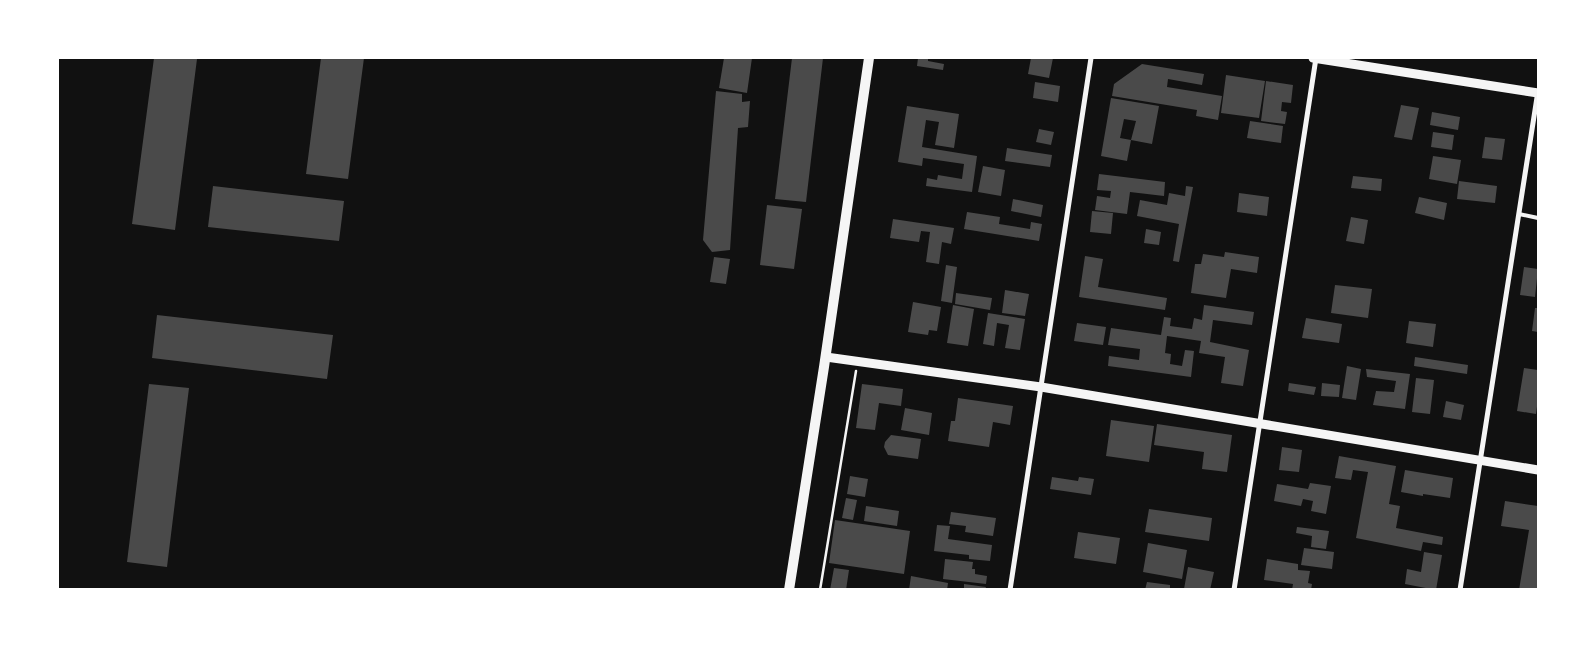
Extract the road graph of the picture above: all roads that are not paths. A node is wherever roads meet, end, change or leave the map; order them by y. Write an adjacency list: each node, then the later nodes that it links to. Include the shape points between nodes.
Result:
1 (869, 58): 7 (main road)
2 (1091, 58): 8 (street)
3 (1315, 58): 4 (street); 9 (street)
4 (1538, 92): 5 (street)
5 (1519, 214): 6 (lane); 10 (street)
6 (1538, 218)
7 (826, 357): 8 (street); 12 (main road)
8 (1041, 388): 9 (street); 13 (street)
9 (1261, 423): 10 (street); 14 (street)
10 (1480, 460): 11 (street); 15 (street)
11 (1538, 470)
12 (789, 590)
13 (1010, 590)
14 (1234, 590)
15 (1460, 590)

